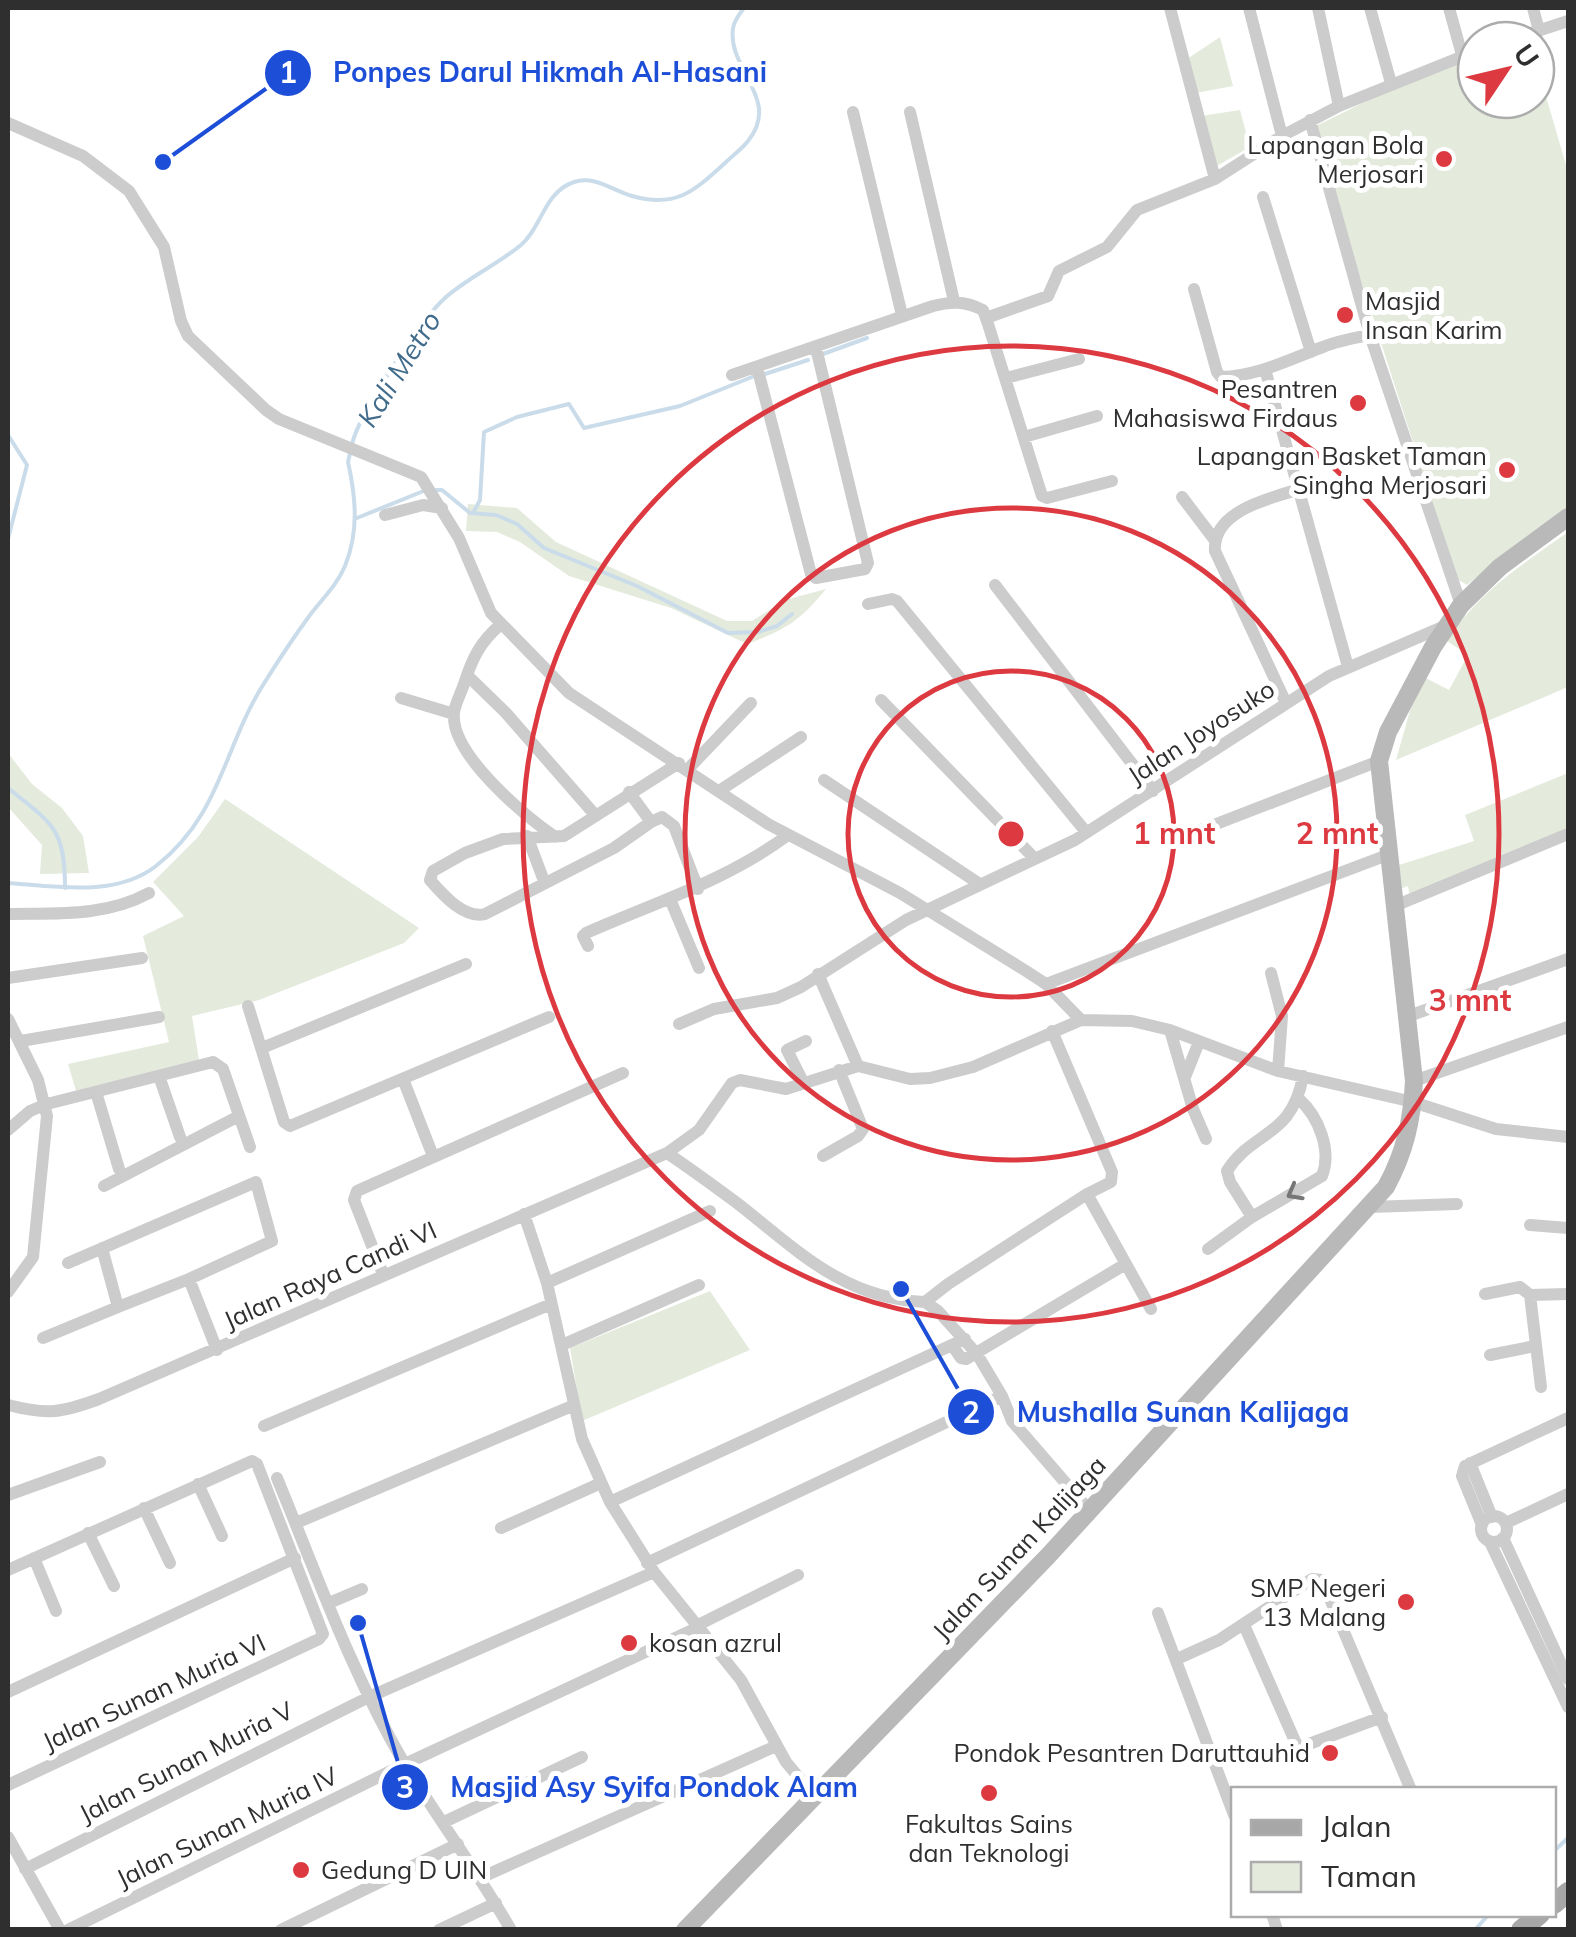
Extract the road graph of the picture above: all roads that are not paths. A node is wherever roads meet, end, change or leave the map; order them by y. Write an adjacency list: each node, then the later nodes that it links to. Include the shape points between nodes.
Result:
1 (1170, 8): 13 (street)
2 (1249, 8): 12 (street)
3 (1318, 8): 7 (street)
4 (1370, 8): 6 (street)
5 (1456, 58): 6 (street)
6 (1391, 83): 7 (street)
7 (1339, 106): 11 (street)
8 (853, 112): 17 (street)
9 (910, 112): 16 (street)
10 (8, 123): 32 (street, via 83,156 129,191 164,247 181,321 200,351 279,419 417,474)
11 (1311, 126): 12 (street); 19 (street)
12 (1282, 136): 13 (street)
13 (1215, 179): 18 (street, via 1136,210 1106,246 1059,270 1044,299)
14 (1263, 197): 21 (street)
15 (1194, 290): 24 (street, via 1218,372 1228,377)
16 (954, 301): 17 (street); 18 (street, via 983,310)
17 (902, 315): 20 (street)
18 (986, 318): 26 (street)
19 (1370, 334): 21 (street); 38 (street)
20 (816, 348): 23 (street); 23 (street, via 865,569 811,574)
21 (1311, 352): 24 (street)
22 (1079, 359): 26 (street)
23 (757, 367): 25 (street)
24 (1265, 369): 30 (street)
25 (732, 375)
26 (1006, 378): 28 (street)
27 (1097, 416): 28 (street)
28 (1024, 438): 29 (street, via 1044,498)
29 (1112, 481)
30 (1300, 489): 35 (street, via 1248,508 1224,523); 41 (street)
31 (1182, 497): 35 (street)
32 (440, 505): 33 (street); 39 (street)
33 (385, 515)
34 (1568, 517): 38 (main road)
35 (1214, 539): 46 (street)
36 (994, 586): 53 (street)
37 (868, 604): 57 (street, via 897,601)
38 (1461, 605): 40 (main road)
39 (500, 624): 42 (street, via 478,647); 50 (street, via 569,692)
40 (1449, 624): 41 (street, Jalan Joyosuko); 49 (main road, via 1388,732)
41 (1348, 667): 46 (street, Jalan Joyosuko)
42 (467, 675): 47 (street); 55 (street)
43 (401, 698): 47 (street)
44 (881, 700): 64 (street)
45 (751, 703): 50 (street)
46 (1286, 703): 53 (street, Jalan Joyosuko)
47 (454, 714): 61 (street, via 472,760)
48 (801, 738): 52 (street)
49 (1380, 761): 62 (street); 63 (main road, Jalan Sunan Kalijaga)
50 (684, 766): 52 (street); 54 (street)
51 (824, 780): 66 (street)
52 (720, 791): 59 (street)
53 (1153, 791): 57 (street, Jalan Joyosuko)
54 (629, 792): 55 (street); 56 (street)
55 (596, 816): 61 (street)
56 (651, 822): 65 (street); 67 (street, via 662,817 674,826)
57 (1086, 832): 64 (street, Jalan Joyosuko)
58 (1568, 834): 70 (street)
59 (788, 835): 67 (street); 71 (street)
60 (527, 836): 61 (street); 65 (street); 65 (street, via 466,854 433,871 430,880 477,916)
61 (557, 838)
62 (1176, 840)
63 (1390, 854): 70 (main road, Jalan Sunan Kalijaga); 81 (street)
64 (1034, 858): 66 (street, Jalan Joyosuko)
65 (544, 882)
66 (978, 883): 71 (street, Jalan Joyosuko)
67 (698, 889): 69 (street)
68 (149, 893): 72 (street, via 108,910)
69 (670, 899): 73 (street, via 586,933); 77 (street)
70 (1397, 905): 85 (main road, Jalan Sunan Kalijaga)
71 (926, 910): 79 (street, Jalan Joyosuko); 81 (street)
72 (8, 914)
73 (588, 946)
74 (142, 958): 80 (street)
75 (1568, 958): 85 (street)
76 (466, 964): 95 (street)
77 (699, 968)
78 (1272, 973): 98 (street, via 1282,1016)
79 (818, 974): 88 (street, Jalan Joyosuko, via 787,994 714,1009); 96 (street)
80 (8, 978)
81 (1046, 984): 87 (street)
82 (248, 1006): 95 (street)
83 (550, 1016): 103 (street)
84 (159, 1017): 93 (street)
85 (1406, 1017): 105 (main road, Jalan Sunan Kalijaga)
86 (8, 1019): 93 (street)
87 (1081, 1020): 90 (street); 91 (street)
88 (679, 1024)
89 (1568, 1026): 105 (street)
90 (1170, 1030): 94 (street); 102 (street)
91 (1052, 1031): 96 (street, via 994,1059 930,1078); 121 (street, via 1112,1172 1110,1182)
92 (806, 1041): 104 (street, via 787,1050)
93 (21, 1042): 109 (street)
94 (1199, 1042): 98 (street); 102 (street)
95 (262, 1048): 103 (street, via 290,1126)
96 (858, 1066): 97 (street)
97 (839, 1070): 104 (street); 118 (street, via 862,1129)
98 (1278, 1070): 101 (street)
99 (624, 1073): 117 (street)
100 (159, 1076): 106 (street); 110 (street, via 221,1064); 112 (street)
101 (1303, 1076): 107 (street); 108 (street)
102 (1185, 1078): 114 (street)
103 (403, 1079): 117 (street)
104 (803, 1082): 116 (street, Jalan Raya Candi VI, via 786,1089 732,1082 699,1130)
105 (1414, 1082): 108 (main road, Jalan Sunan Kalijaga)
106 (96, 1092): 109 (street); 119 (street)
107 (1299, 1099): 126 (street, via 1283,1122 1228,1166 1227,1177); 126 (street, one-way to 126, via 1326,1150 1325,1170 1316,1182)
108 (1413, 1102): 113 (street, via 1496,1129); 123 (main road, Jalan Sunan Kalijaga, via 1398,1164)
109 (47, 1104): 111 (street); 137 (street, via 33,1258)
110 (239, 1116): 115 (street); 120 (street)
111 (8, 1130)
112 (180, 1136)
113 (1568, 1138)
114 (1206, 1140)
115 (250, 1147)
116 (667, 1153): 125 (street, Jalan Raya Candi VI); 141 (street, via 823,1270 878,1296)
117 (433, 1156): 133 (street, via 354,1193)
118 (823, 1156)
119 (120, 1170)
120 (104, 1186)
121 (1087, 1194): 132 (street); 141 (street)
122 (1457, 1204): 123 (street)
123 (1371, 1207): 166 (main road, Jalan Sunan Kalijaga)
124 (710, 1211): 135 (street)
125 (524, 1214): 133 (street, Jalan Raya Candi VI); 135 (street)
126 (1252, 1216): 130 (street)
127 (1530, 1225): 128 (street)
128 (1568, 1228)
129 (102, 1248): 131 (street); 134 (street, via 256,1182 272,1241); 143 (street)
130 (1208, 1249)
131 (68, 1263)
132 (1124, 1265): 144 (street); 150 (street)
133 (383, 1274): 149 (street, Jalan Raya Candi VI)
134 (189, 1280): 143 (street); 149 (street)
135 (547, 1284): 142 (street)
136 (699, 1285): 147 (street)
137 (8, 1292)
138 (1485, 1294): 139 (street, via 1520,1287)
139 (1530, 1294): 140 (street); 148 (street)
140 (1568, 1294)
141 (924, 1302): 146 (street)
142 (544, 1307): 147 (street); 157 (street)
143 (118, 1308): 145 (street)
144 (1151, 1309)
145 (43, 1338)
146 (959, 1342): 150 (street, via 961,1358); 164 (street)
147 (562, 1345): 155 (street)
148 (1534, 1346): 151 (street); 152 (street)
149 (217, 1350): 154 (street, Jalan Raya Candi VI, via 64,1411)
150 (977, 1354): 153 (street)
151 (1490, 1355)
152 (1541, 1387)
153 (1002, 1396): 166 (street, via 1012,1421); 178 (street, Jalan Sunan Muria V)
154 (8, 1405)
155 (572, 1406): 160 (street); 168 (street)
156 (1568, 1418): 167 (street, via 1462,1470)
157 (264, 1426)
158 (100, 1462): 162 (street)
159 (278, 1478): 168 (street)
160 (601, 1483): 164 (street); 170 (street)
161 (198, 1484): 165 (street); 172 (street); 175 (street, via 255,1462)
162 (8, 1495)
163 (1567, 1498): 169 (street)
164 (610, 1502): 178 (street)
165 (144, 1508): 171 (street); 176 (street)
166 (1089, 1510): 199 (main road, Jalan Sunan Kalijaga)
167 (1487, 1521): 169 (street); 173 (street, via 1484,1538)
168 (296, 1523): 182 (street)
169 (1506, 1523): 173 (street)
170 (502, 1528)
171 (88, 1533): 174 (street); 180 (street)
172 (222, 1536)
173 (1496, 1540): 187 (street)
174 (34, 1558): 177 (street); 183 (street)
175 (295, 1558): 190 (street); 197 (street, Jalan Sunan Muria VI, via 321,1627 319,1639)
176 (170, 1563)
177 (8, 1570)
178 (648, 1571): 186 (street); 191 (street, Jalan Sunan Muria V)
179 (798, 1575): 186 (street, Jalan Sunan Muria IV)
180 (114, 1586)
181 (362, 1589): 182 (street)
182 (329, 1602): 191 (street)
183 (56, 1610)
184 (1158, 1613): 188 (street)
185 (1244, 1625): 188 (street); 193 (street, via 1296,1747); 193 (street, via 1312,1579 1322,1580)
186 (698, 1626): 194 (street, via 742,1680); 196 (street, Jalan Sunan Muria IV)
187 (1543, 1643): 189 (street); 192 (street)
188 (1177, 1659): 200 (street)
189 (1568, 1679)
190 (8, 1692)
191 (369, 1696): 196 (street); 204 (street, Jalan Sunan Muria V)
192 (1568, 1706)
193 (1382, 1717): 198 (street)
194 (774, 1748): 199 (street); 205 (street)
195 (582, 1757): 201 (street)
196 (405, 1764): 201 (street); 208 (street, Jalan Sunan Muria IV)
197 (8, 1786)
198 (1410, 1787)
199 (816, 1797): 212 (main road, Jalan Sunan Kalijaga)
200 (1231, 1807)
201 (444, 1822): 203 (street)
202 (8, 1837): 204 (street)
203 (458, 1844): 205 (street); 209 (street)
204 (24, 1868): 207 (street)
205 (480, 1878): 206 (street)
206 (496, 1903): 210 (street); 211 (street)
207 (60, 1930)
208 (68, 1930)
209 (281, 1930)
210 (440, 1930)
211 (510, 1930)
212 (685, 1930)

